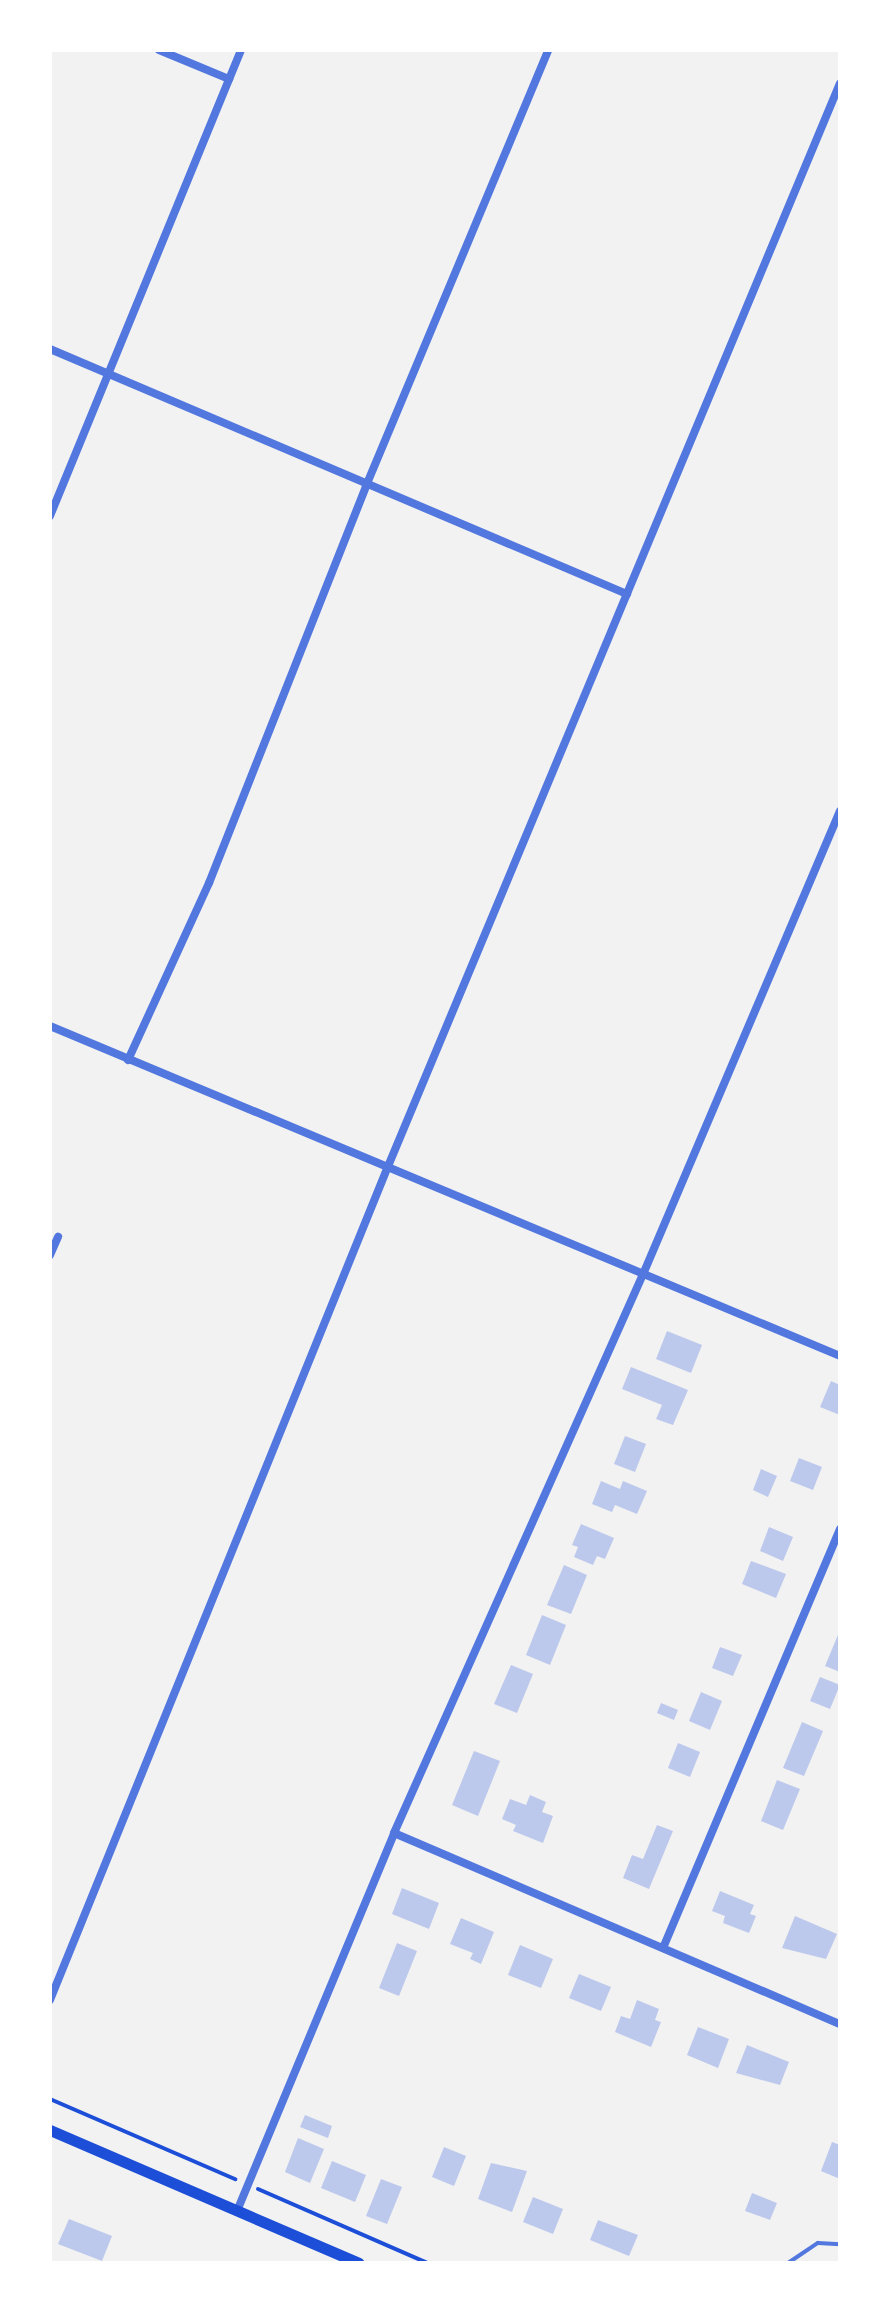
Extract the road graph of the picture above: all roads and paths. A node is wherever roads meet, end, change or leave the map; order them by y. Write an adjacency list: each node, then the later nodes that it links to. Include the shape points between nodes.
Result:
1 (159, 50): 4 (street)
2 (241, 50): 4 (street)
3 (548, 50): 8 (street)
4 (229, 79): 7 (street)
5 (840, 83): 10 (street)
6 (50, 349): 7 (street)
7 (109, 374): 8 (street); 9 (street)
8 (366, 486): 10 (street); 13 (street, via 208,883)
9 (50, 516)
10 (627, 594): 14 (street)
11 (840, 811): 17 (street)
12 (50, 1026): 13 (street)
13 (128, 1060): 14 (street)
14 (389, 1164): 17 (street); 22 (street)
15 (58, 1237): 16 (street)
16 (50, 1255)
17 (644, 1272): 18 (street); 20 (street)
18 (840, 1356)
19 (840, 1528): 21 (street)
20 (394, 1833): 21 (street); 25 (street)
21 (663, 1948): 23 (street)
22 (50, 2000)
23 (840, 2024)
24 (50, 2130): 25 (main road)
25 (237, 2211): 27 (main road)
26 (840, 2244): 28 (lane, via 818,2243)
27 (359, 2263)
28 (788, 2263)

